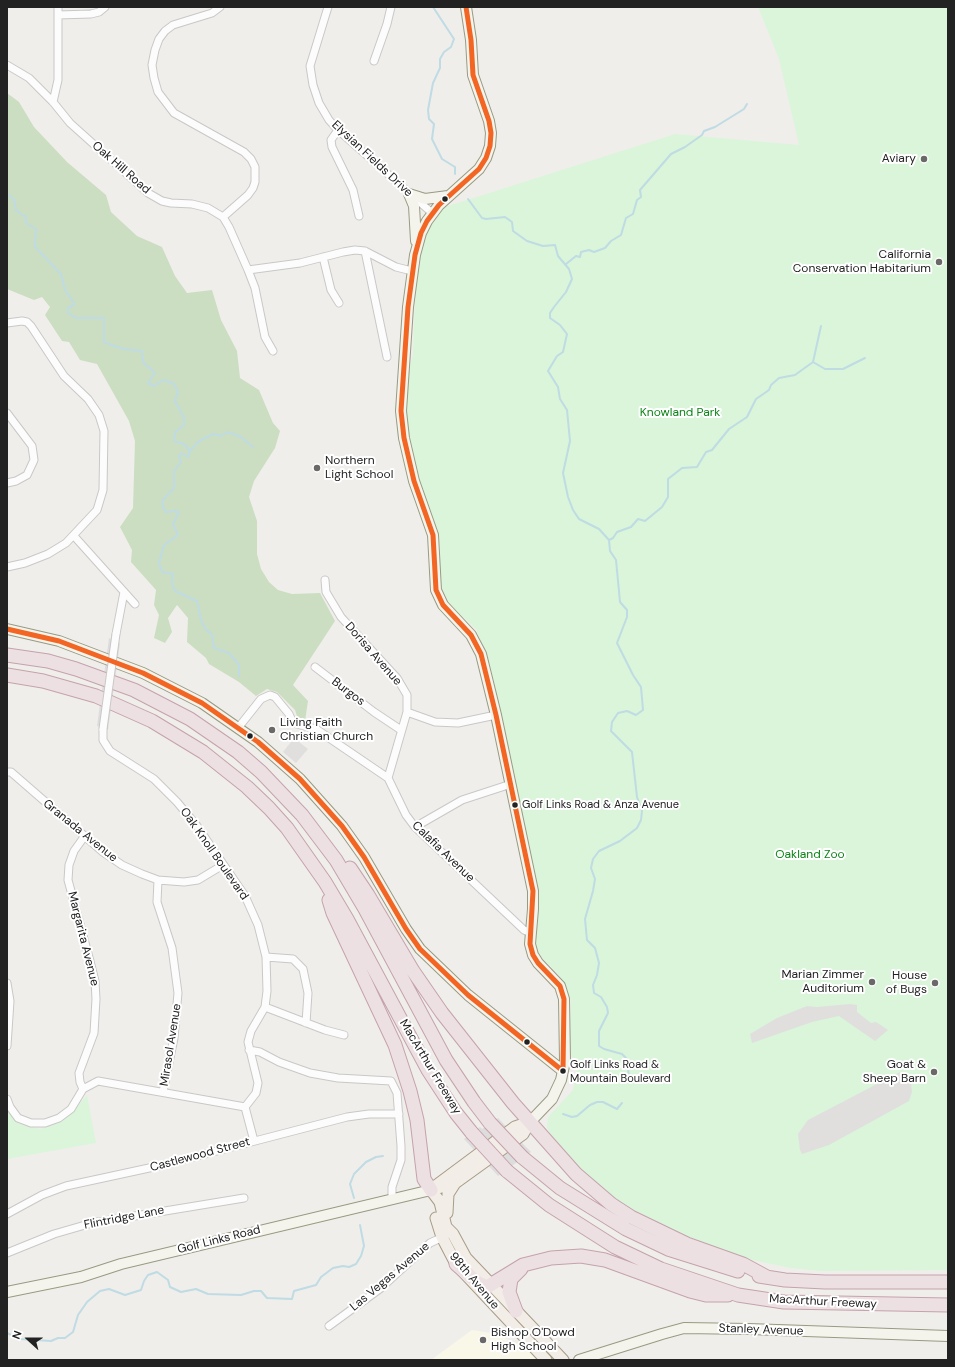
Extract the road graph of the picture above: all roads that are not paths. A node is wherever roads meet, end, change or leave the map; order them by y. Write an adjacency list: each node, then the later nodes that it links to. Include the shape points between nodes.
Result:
1 (105, 7): 6 (street, via 91,14)
2 (220, 7): 15 (street, via 212,13 173,25 164,31 152,65 158,92 174,113 244,152 255,167 253,188)
3 (328, 7): 10 (street, Elysian Fields Drive, via 311,61 311,76 319,103)
4 (391, 7): 7 (street, via 388,24)
5 (466, 7): 12 (street, Golf Links Road, via 472,40 473,75 489,121 491,140 486,158 479,169)
6 (58, 11): 9 (street, via 58,80)
7 (374, 62)
8 (7, 65): 9 (street, Oak Hill Road, via 29,78)
9 (53, 102): 15 (street, Oak Hill Road, via 70,123 155,198 171,203 200,205)
10 (338, 130): 11 (street, Elysian Fields Drive); 14 (street, via 331,140 332,147 353,190)
11 (409, 194): 12 (street, via 430,199); 13 (street, Elysian Fields Drive); 16 (street, via 414,206)
12 (450, 195): 13 (street, Golf Links Road)
13 (432, 214): 16 (street, Golf Links Road)
14 (359, 216)
15 (223, 217): 19 (street)
16 (416, 247): 20 (street, Golf Links Road)
17 (365, 251): 18 (street, via 343,252); 20 (street, via 396,267); 24 (street)
18 (323, 257): 19 (street); 21 (street, via 331,290)
19 (248, 270): 23 (street, via 256,288 265,338)
20 (412, 271): 37 (street, Golf Links Road, via 402,384 401,412 404,438 414,481 433,535 436,590 443,605 471,635)
21 (339, 303)
22 (7, 323): 27 (street, via 22,321 31,326 64,376 99,415 104,431 103,490 97,510)
23 (273, 351)
24 (387, 357)
25 (7, 413): 26 (street, via 32,446 34,460 26,475)
26 (7, 483)
27 (74, 536): 28 (street, via 48,554); 30 (street)
28 (7, 567)
29 (325, 580): 36 (street, Dorisa Avenue, via 326,592 341,617 397,678 407,695)
30 (124, 592): 31 (street); 46 (street, Oak Knoll Boulevard, bridge, via 116,634 103,740 110,751 154,779 177,802)
31 (135, 604)
32 (7, 629): 38 (street, via 59,641 125,665 183,692)
33 (7, 655): 43 (highway, MacArthur Freeway, via 76,669 162,703 238,752)
34 (315, 667): 39 (street, Burgos)
35 (7, 675): 48 (highway, MacArthur Freeway, via 42,681 96,696 178,736 225,769 268,808 287,828)
36 (407, 712): 37 (street, via 435,722 451,723); 39 (street, Dorisa Avenue)
37 (496, 715): 42 (street, Golf Links Road)
38 (238, 728): 41 (street, Calafia Avenue, via 261,699 272,696 284,707 293,723 316,729); 57 (street, via 284,764 329,810 360,852 411,936 427,956 468,995)
39 (401, 730): 41 (street, Dorisa Avenue)
40 (9, 772): 45 (street, Granada Avenue)
41 (388, 778): 44 (street, Calafia Avenue, via 406,815)
42 (511, 784): 44 (street, via 462,800); 49 (street, Golf Links Road, via 533,891)
43 (302, 815): 63 (highway, via 360,882 431,999); 75 (highway, MacArthur Freeway, bridge, via 351,884 446,1060 490,1123 522,1157 575,1198 646,1240 733,1270)
44 (415, 826): 49 (street, Calafia Avenue, via 524,930)
45 (84, 837): 47 (street, Granada Avenue, via 122,865); 58 (street, Margarita Avenue, via 69,864 68,880 95,981 94,1034 79,1073)
46 (223, 865): 47 (street, Granada Avenue, via 198,880); 50 (street, Oak Knoll Boulevard, via 245,896 258,925)
47 (158, 880): 59 (street, Mirasol Avenue, via 157,902 172,948 178,993 176,1023)
48 (325, 882): 66 (highway, via 333,913 395,1045 417,1120 424,1179); 79 (highway, MacArthur Freeway, bridge, via 428,1070 472,1133 507,1170 549,1205 615,1247 661,1269)
49 (531, 933): 57 (street, Golf Links Road, via 533,955 556,980 563,992)
50 (266, 957): 52 (street, Oak Knoll Boulevard); 53 (street, via 293,959 303,969 308,992)
51 (7, 982): 55 (street, via 10,1001)
52 (265, 1007): 53 (street); 56 (street, Oak Knoll Boulevard, via 251,1031)
53 (306, 1023): 54 (street)
54 (344, 1035)
55 (7, 1046)
56 (249, 1050): 61 (street, Oak Knoll Boulevard, via 258,1083 256,1093); 62 (street, via 260,1052 310,1073 338,1078 391,1081 397,1094)
57 (563, 1071): 63 (street, Golf Links Road, via 552,1098)
58 (83, 1089): 59 (street, via 98,1081); 60 (street, via 71,1109 59,1118 45,1123 31,1123 18,1118)
59 (163, 1092): 61 (street)
60 (7, 1098)
61 (245, 1107): 64 (street)
62 (399, 1114): 64 (street, Castlewood Street, via 347,1117); 68 (street, via 401,1160 392,1187)
63 (530, 1122): 65 (main road, Golf Links Road, via 522,1134); 66 (main road, Golf Links Road, via 515,1127); 75 (highway, via 576,1174 611,1204 687,1244 743,1264)
64 (254, 1141): 69 (street, Castlewood Street, via 116,1177 66,1186 42,1195)
65 (455, 1183): 66 (main road, Golf Links Road); 70 (main road, via 446,1202)
66 (432, 1190): 68 (street, Golf Links Road); 70 (main road, 98th Avenue, via 440,1204 446,1227); 71 (main road, 98th Avenue, via 432,1202)
67 (244, 1198): 72 (street, Flintridge Lane, via 92,1223 54,1234)
68 (392, 1200): 78 (street, Golf Links Road, via 128,1262 81,1277)
69 (7, 1214)
70 (453, 1234): 71 (street, Las Vegas Avenue); 77 (main road, 98th Avenue, via 466,1258)
71 (442, 1237): 74 (main road, 98th Avenue); 82 (street, Las Vegas Avenue, via 430,1243 381,1288)
72 (7, 1253)
73 (531, 1263): 77 (highway, via 522,1265); 79 (highway, via 551,1258 581,1256 605,1260 706,1296); 81 (highway, via 518,1270 509,1284 510,1297)
74 (456, 1264): 77 (highway, via 482,1286); 84 (main road, 98th Avenue)
75 (767, 1277): 76 (highway, MacArthur Freeway, via 825,1282)
76 (948, 1282)
77 (492, 1285): 81 (main road, 98th Avenue)
78 (7, 1292)
79 (738, 1295): 80 (highway, MacArthur Freeway, via 784,1302)
80 (947, 1305)
81 (516, 1311): 85 (main road, 98th Avenue)
82 (329, 1326)
83 (948, 1336): 86 (street, Stanley Avenue, via 684,1328)
84 (546, 1360)
85 (563, 1360)
86 (579, 1360)

